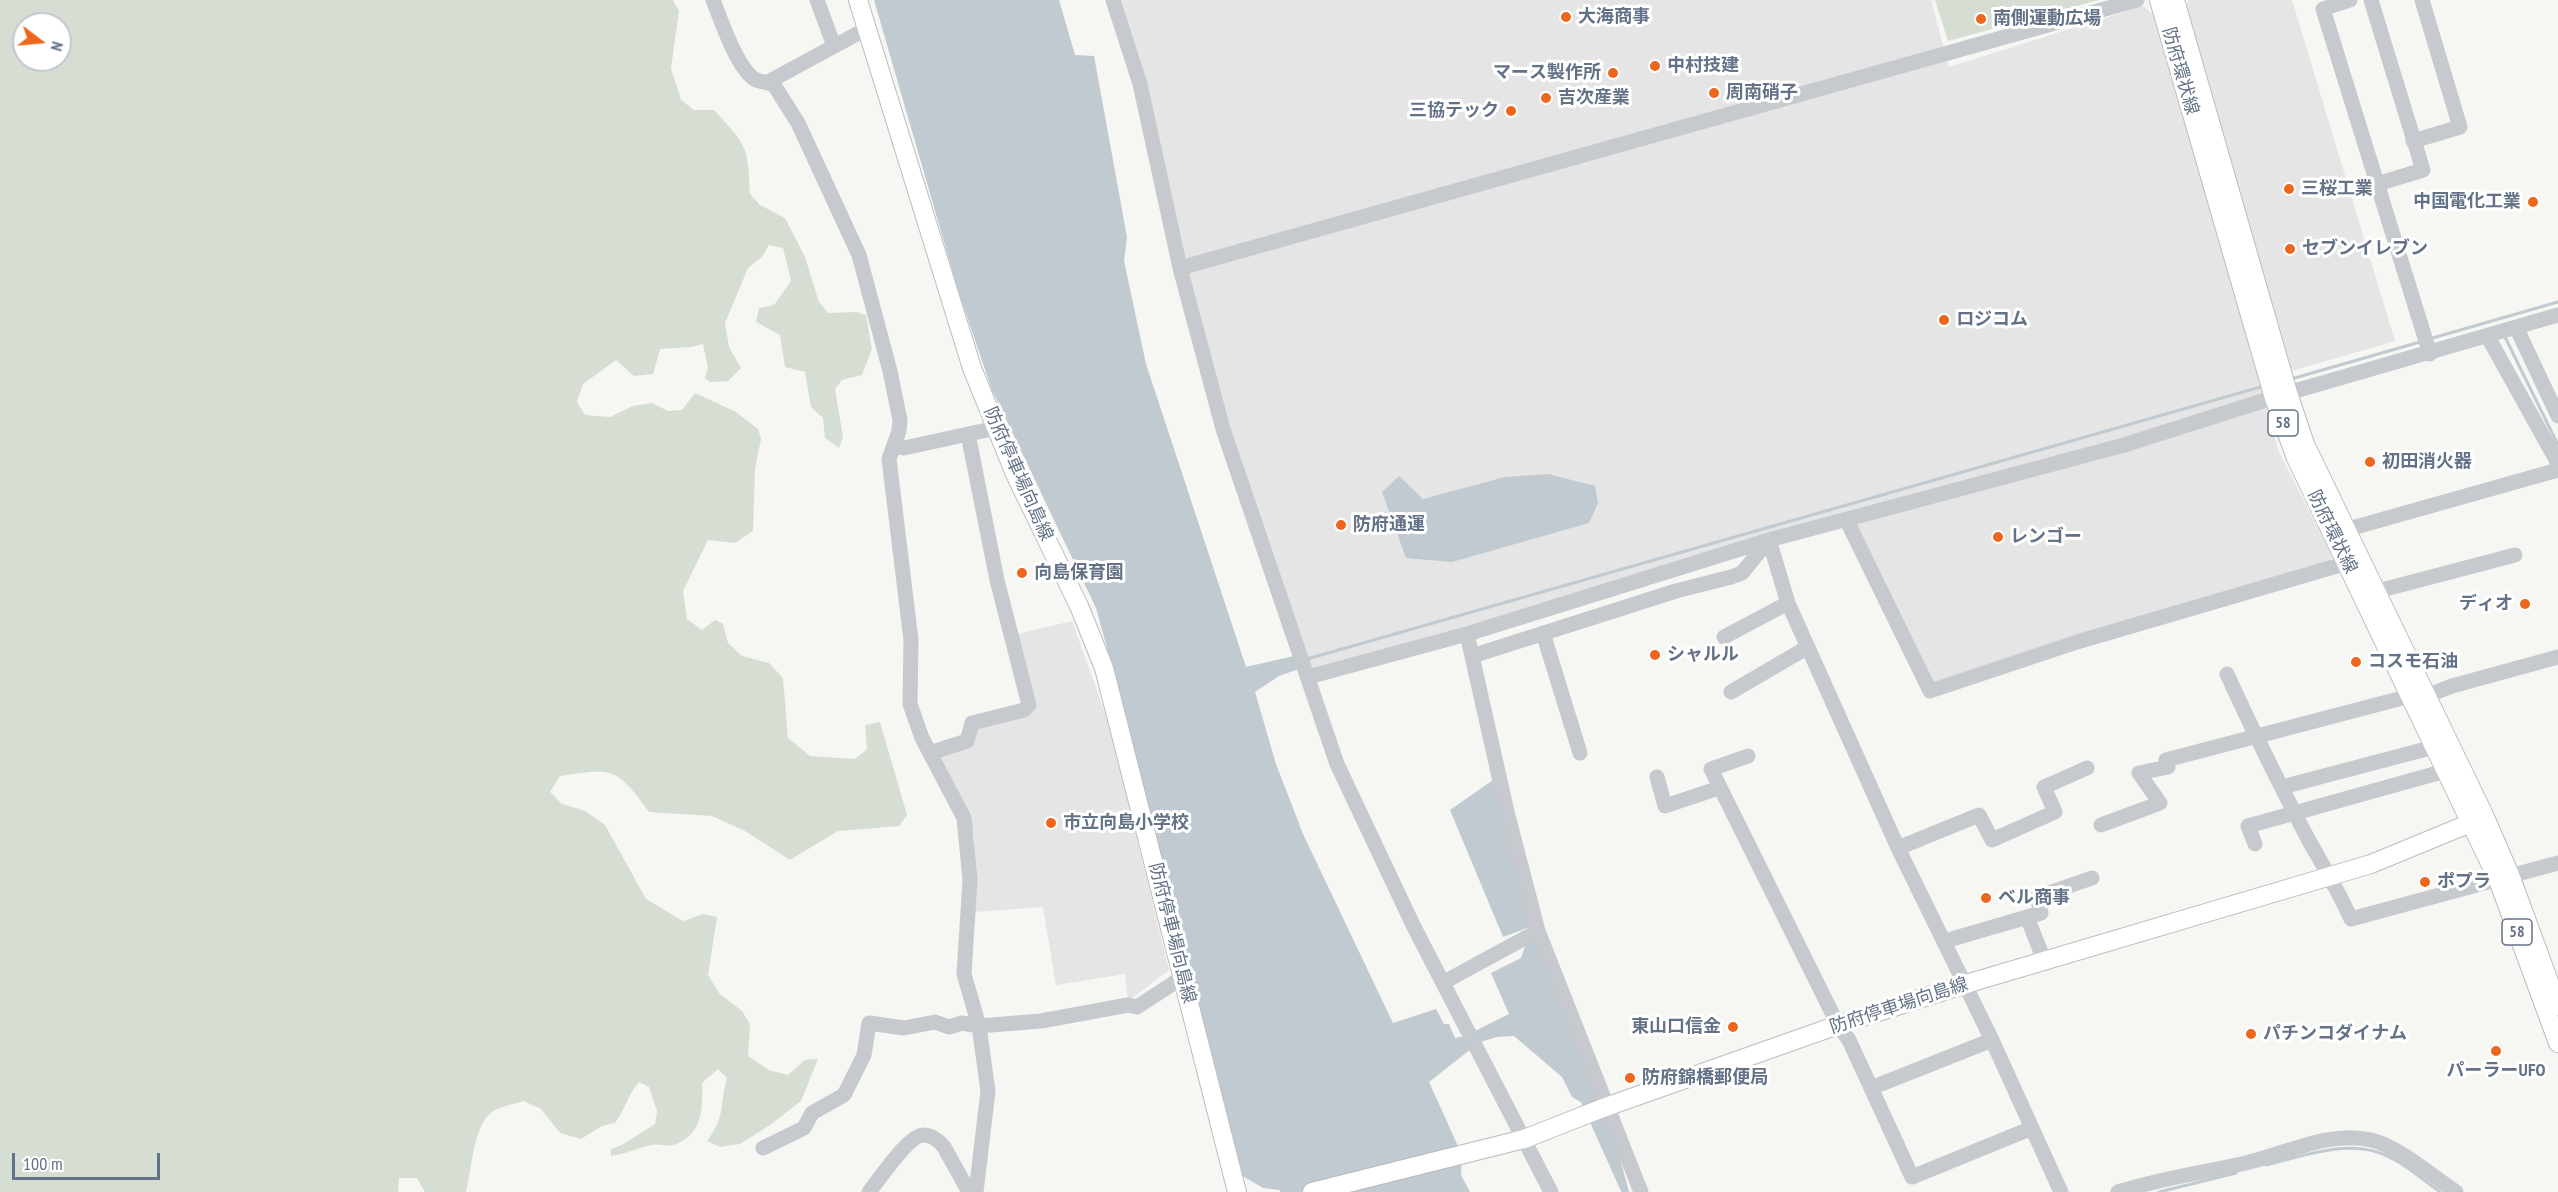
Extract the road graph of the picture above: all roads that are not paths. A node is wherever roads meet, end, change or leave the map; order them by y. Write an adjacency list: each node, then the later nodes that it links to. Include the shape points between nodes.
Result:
1 (713, 0): 13 (street, via 737,57 757,81)
2 (817, 0): 12 (street)
3 (858, 0): 11 (main road, 防府停車場向島線)
4 (1113, 0): 16 (street, via 1140,84)
5 (2137, 0): 16 (street)
6 (2159, 0): 21 (main road, 防府環状線 / 58)
7 (2175, 0): 21 (main road, 防府環状線 / 58)
8 (2350, 0): 15 (street, via 2323,9)
9 (2371, 0): 14 (street)
10 (2422, 0): 14 (street, via 2460,127)
11 (866, 29): 12 (street); 23 (main road, 防府停車場向島線, via 972,368)
12 (834, 46): 13 (street)
13 (768, 82): 25 (street, via 774,85 798,123 859,255 900,420)
14 (2413, 141): 15 (street, via 2423,170)
15 (2377, 184): 20 (street)
16 (1180, 268): 42 (street, via 1223,429)
17 (2558, 315): 18 (street)
18 (2517, 329): 19 (street); 22 (street)
19 (2488, 338): 20 (street); 26 (street)
20 (2430, 354): 21 (street)
21 (2281, 396): 28 (street, via 2023,474); 29 (main road, 防府環状線 / 58); 32 (main road, 防府環状線 / 58, via 2296,458)
22 (2558, 416)
23 (996, 428): 24 (street); 68 (main road, 防府停車場向島線, via 1104,668)
24 (968, 434): 25 (street, via 904,448); 47 (street, via 997,580 1029,705 1024,710 972,723 967,741)
25 (894, 446): 47 (street, via 890,459 911,640 910,704)
26 (2558, 463)
27 (2558, 470): 29 (street)
28 (1846, 519): 30 (street); 32 (street, via 1930,691 2077,642)
29 (2345, 530): 33 (main road, 防府環状線 / 58)
30 (1769, 540): 34 (street); 35 (street, via 1742,573); 36 (street)
31 (2515, 555): 33 (street)
32 (2346, 563): 44 (main road, 防府環状線 / 58)
33 (2374, 592): 44 (main road, 防府環状線 / 58)
34 (1788, 603): 37 (street); 38 (street)
35 (1543, 633): 39 (street); 48 (street)
36 (1467, 634): 39 (street); 42 (street)
37 (1724, 638)
38 (1808, 648): 43 (street); 59 (street)
39 (1472, 656): 65 (street)
40 (2558, 657): 44 (street)
41 (2227, 674): 45 (street)
42 (1308, 677): 69 (street, via 1337,764)
43 (1731, 692)
44 (2418, 696): 45 (street); 46 (main road, 防府環状線 / 58); 56 (main road, 防府環状線 / 58)
45 (2255, 737): 53 (street); 57 (street, via 2166,760 2168,767 2139,772 2160,803)
46 (2434, 747): 51 (main road, 防府環状線 / 58); 53 (street)
47 (930, 753): 73 (street, via 968,832 970,880 964,974)
48 (1580, 753)
49 (1748, 756): 54 (street, via 1711,769)
50 (2087, 768): 59 (street, via 2044,787 2055,812 1992,840 1979,815)
51 (2445, 771): 55 (street); 56 (main road, 防府環状線 / 58)
52 (1657, 777): 54 (street, via 1665,806)
53 (2282, 787): 55 (street)
54 (1719, 788): 72 (street)
55 (2295, 811): 58 (street, via 2248,826); 61 (street)
56 (2478, 820): 61 (main road, 防府停車場向島線, via 2371,864); 63 (main road, 防府環状線 / 58)
57 (2101, 825)
58 (2254, 844)
59 (1898, 848): 66 (street)
60 (2558, 863): 63 (street)
61 (2331, 876): 63 (street, via 2351,919); 67 (main road, 防府停車場向島線)
62 (2092, 878): 64 (street, via 2037,897 2041,913)
63 (2504, 878): 71 (main road, 防府環状線 / 58); 75 (main road, 防府環状線 / 58)
64 (2027, 917): 66 (street); 67 (street)
65 (1538, 930): 69 (street); 77 (street)
66 (1945, 941): 70 (street)
67 (2044, 960): 70 (main road, 防府停車場向島線)
68 (1183, 977): 73 (street, via 1137,1007 1128,1005 1041,1021); 84 (main road, 防府停車場向島線)
69 (1444, 982): 79 (street)
70 (1966, 984): 72 (main road, 防府停車場向島線); 74 (street)
71 (2558, 1006)
72 (1838, 1025): 76 (street); 77 (main road, 防府停車場向島線)
73 (979, 1026): 80 (street, via 962,1023 949,1027 935,1022 904,1028 868,1023 864,1055 844,1095 812,1113 804,1128); 83 (street, via 988,1107)
74 (1992, 1040): 76 (street); 78 (street)
75 (2558, 1043)
76 (1871, 1088): 78 (street, via 1912,1177)
77 (1606, 1107): 79 (main road, 防府停車場向島線); 87 (street)
78 (2032, 1128): 88 (street)
79 (1524, 1139): 85 (main road, 防府停車場向島線); 86 (street)
80 (763, 1148)
81 (869, 1192): 82 (street, via 902,1150 923,1134 944,1147)
82 (969, 1192)
83 (976, 1192)
84 (1237, 1192)
85 (1312, 1192)
86 (1551, 1192)
87 (1641, 1192)
88 (2061, 1192)
89 (2118, 1192): 90 (street, via 2156,1179 2247,1163 2346,1138 2387,1146)
90 (2456, 1192)

